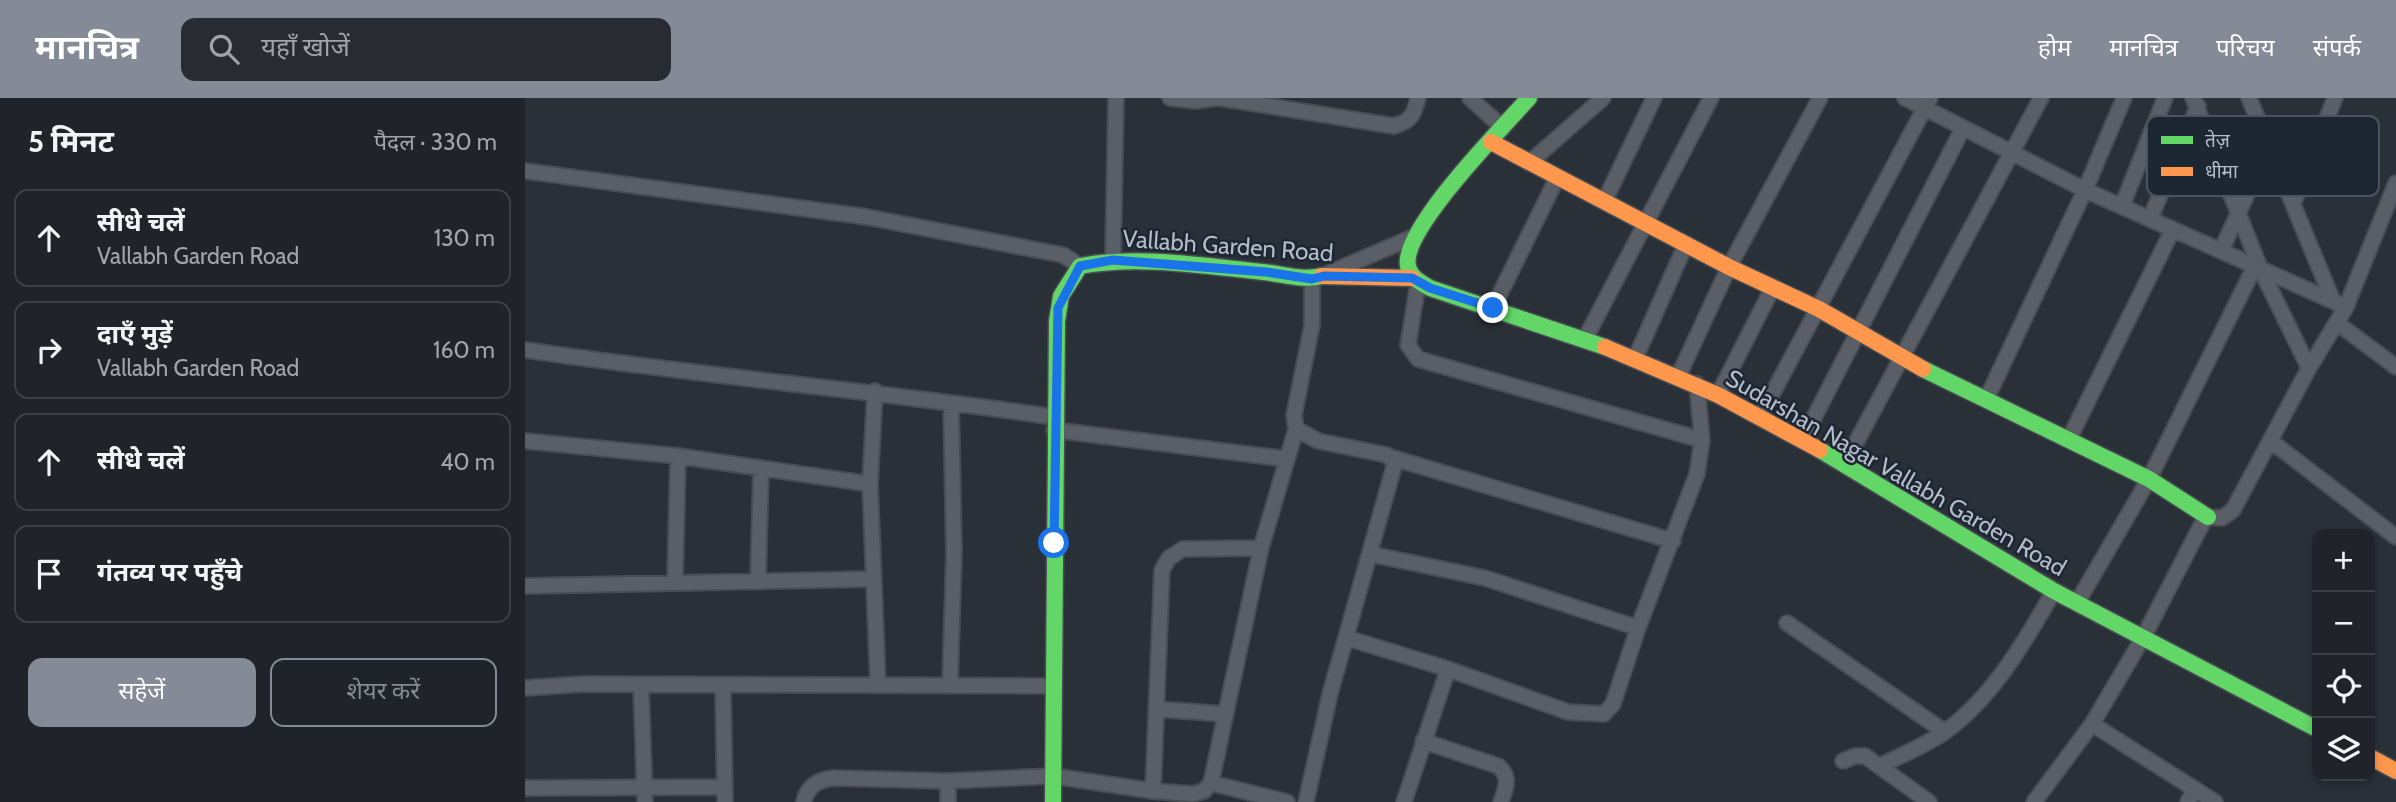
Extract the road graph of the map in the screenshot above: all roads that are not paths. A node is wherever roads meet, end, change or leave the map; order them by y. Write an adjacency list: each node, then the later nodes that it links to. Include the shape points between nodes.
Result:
1 (1116, 98): 46 (street)
2 (1170, 98): 3 (street)
3 (1217, 98): 4 (street, via 1394,126 1414,115)
4 (1418, 98)
5 (1470, 98): 21 (street)
6 (1529, 98): 21 (street)
7 (1603, 98): 26 (street)
8 (1654, 98): 36 (street)
9 (1711, 98): 41 (street)
10 (1820, 98): 48 (street)
11 (1905, 98): 17 (street)
12 (2041, 98): 25 (street)
13 (2124, 98): 30 (street)
14 (2165, 98): 18 (street)
15 (2249, 98): 19 (street)
16 (2335, 98): 20 (street)
17 (1927, 103): 22 (street); 55 (street)
18 (2158, 116)
19 (2256, 116)
20 (2328, 116)
21 (1503, 128): 23 (street)
22 (1963, 128): 25 (street); 57 (street)
23 (1491, 142): 26 (street); 43 (street)
24 (2147, 143): 38 (street)
25 (2009, 152): 30 (street); 61 (street)
26 (1529, 163): 28 (street)
27 (525, 171): 47 (street, via 867,217 1063,256)
28 (1557, 178): 36 (street); 54 (street)
29 (2396, 183): 53 (street)
30 (2085, 190): 38 (street); 68 (street)
31 (2159, 196): 40 (street)
32 (2232, 196): 39 (street)
33 (2246, 196): 39 (street)
34 (2290, 196): 37 (street)
35 (2296, 196): 37 (street)
36 (1604, 202): 41 (street)
37 (2293, 204): 53 (street)
38 (2122, 206): 40 (street)
39 (2238, 212): 45 (street); 49 (street)
40 (2150, 219): 42 (street)
41 (1647, 224): 44 (street); 58 (street)
42 (2173, 229): 45 (street); 74 (street)
43 (1413, 237): 50 (street); 51 (street, via 1406,264)
44 (1686, 244): 48 (street); 60 (street)
45 (2221, 251): 49 (street)
46 (1113, 260): 47 (street, Vallabh Garden Road); 50 (street, Vallabh Garden Road)
47 (1080, 266): 71 (street, via 1058,308)
48 (1729, 267): 52 (street); 64 (street)
49 (2257, 267): 53 (street); 63 (street); 83 (street)
50 (1318, 277): 51 (street, Vallabh Garden Road); 72 (street, via 1294,415)
51 (1415, 280): 54 (street, Sudarshan Nagar Vallabh Garden Road); 75 (street, via 1408,345 1418,359)
52 (1773, 287): 55 (street); 67 (street)
53 (2339, 304): 56 (street)
54 (1493, 308): 58 (street, Sudarshan Nagar Vallabh Garden Road)
55 (1819, 309): 57 (street); 70 (street)
56 (2337, 323): 62 (street); 63 (street)
57 (1858, 332): 61 (street); 73 (street)
58 (1585, 339): 60 (street, Sudarshan Nagar Vallabh Garden Road)
59 (525, 350): 66 (street, via 669,371)
60 (1635, 359): 64 (street, Sudarshan Nagar Vallabh Garden Road)
61 (1902, 359): 68 (street); 81 (street)
62 (2396, 367)
63 (2308, 368): 77 (street)
64 (1678, 377): 65 (street, Sudarshan Nagar Vallabh Garden Road)
65 (1697, 384): 67 (street, Sudarshan Nagar Vallabh Garden Road); 75 (street)
66 (875, 391): 69 (street); 84 (street)
67 (1718, 395): 70 (street, Sudarshan Nagar Vallabh Garden Road)
68 (1986, 400): 74 (street)
69 (951, 403): 71 (street); 102 (street, via 954,552)
70 (1760, 417): 73 (street, Sudarshan Nagar Vallabh Garden Road)
71 (1054, 424): 80 (street); 104 (street)
72 (1296, 429): 79 (street, via 1318,441); 80 (street)
73 (1803, 439): 81 (street, Sudarshan Nagar Vallabh Garden Road)
74 (2069, 439): 83 (street)
75 (1702, 440): 87 (street, via 1697,474)
76 (525, 441): 78 (street)
77 (2272, 442): 85 (street, via 2233,510 2222,518); 86 (street)
78 (678, 456): 82 (street); 91 (street)
79 (1393, 458): 87 (street); 89 (street, via 1395,469)
80 (1287, 459): 88 (street)
81 (1845, 463): 94 (street, Sudarshan Nagar Vallabh Garden Road)
82 (761, 470): 84 (street); 92 (street)
83 (2149, 479): 85 (street); 95 (street)
84 (870, 485): 90 (street)
85 (2209, 517): 98 (street)
86 (2396, 537)
87 (1673, 541): 97 (street)
88 (1261, 548): 107 (street, via 1183,549 1169,558 1162,570); 108 (street)
89 (1370, 554): 97 (street, via 1485,578); 99 (street)
90 (871, 579): 92 (street); 101 (street)
91 (675, 580): 92 (street); 93 (street)
92 (758, 582)
93 (525, 586)
94 (2054, 591): 95 (street, Sudarshan Nagar Vallabh Garden Road); 111 (street, via 2002,674)
95 (2077, 603): 98 (street, Sudarshan Nagar Vallabh Garden Road)
96 (1787, 623): 111 (street)
97 (1638, 628): 100 (street, via 1613,704 1599,715 1568,712)
98 (2144, 636): 109 (street); 110 (street, Sudarshan Nagar Vallabh Garden Road)
99 (1347, 638): 100 (street); 131 (street)
100 (1448, 669): 112 (street)
101 (879, 684): 102 (street); 105 (street)
102 (950, 684): 104 (street)
103 (641, 685): 105 (street); 106 (street); 123 (street)
104 (1054, 686): 117 (street)
105 (723, 687): 124 (street)
106 (525, 688)
107 (1156, 709): 108 (street); 121 (street)
108 (1225, 714): 119 (street)
109 (2092, 724): 125 (street); 126 (street)
110 (2312, 726)
111 (1945, 732): 115 (street)
112 (1423, 741): 132 (street); 133 (street, via 1498,765 1507,780)
113 (2375, 760): 116 (street)
114 (1843, 761): 115 (street, via 1860,755)
115 (1880, 766): 134 (street)
116 (2396, 771)
117 (1053, 776): 118 (street); 121 (street); 129 (street)
118 (948, 781): 127 (street, via 833,778 809,788); 128 (street)
119 (1210, 783): 121 (street, via 1193,794); 130 (street)
120 (525, 788): 122 (street)
121 (1153, 791)
122 (585, 795): 123 (street)
123 (644, 795): 124 (street)
124 (725, 795)
125 (2192, 796): 135 (street)
126 (2042, 799)
127 (804, 802)
128 (948, 802)
129 (1053, 802)
130 (1287, 802)
131 (1305, 802)
132 (1403, 802)
133 (1501, 802)
134 (1929, 802)
135 (2215, 802)

